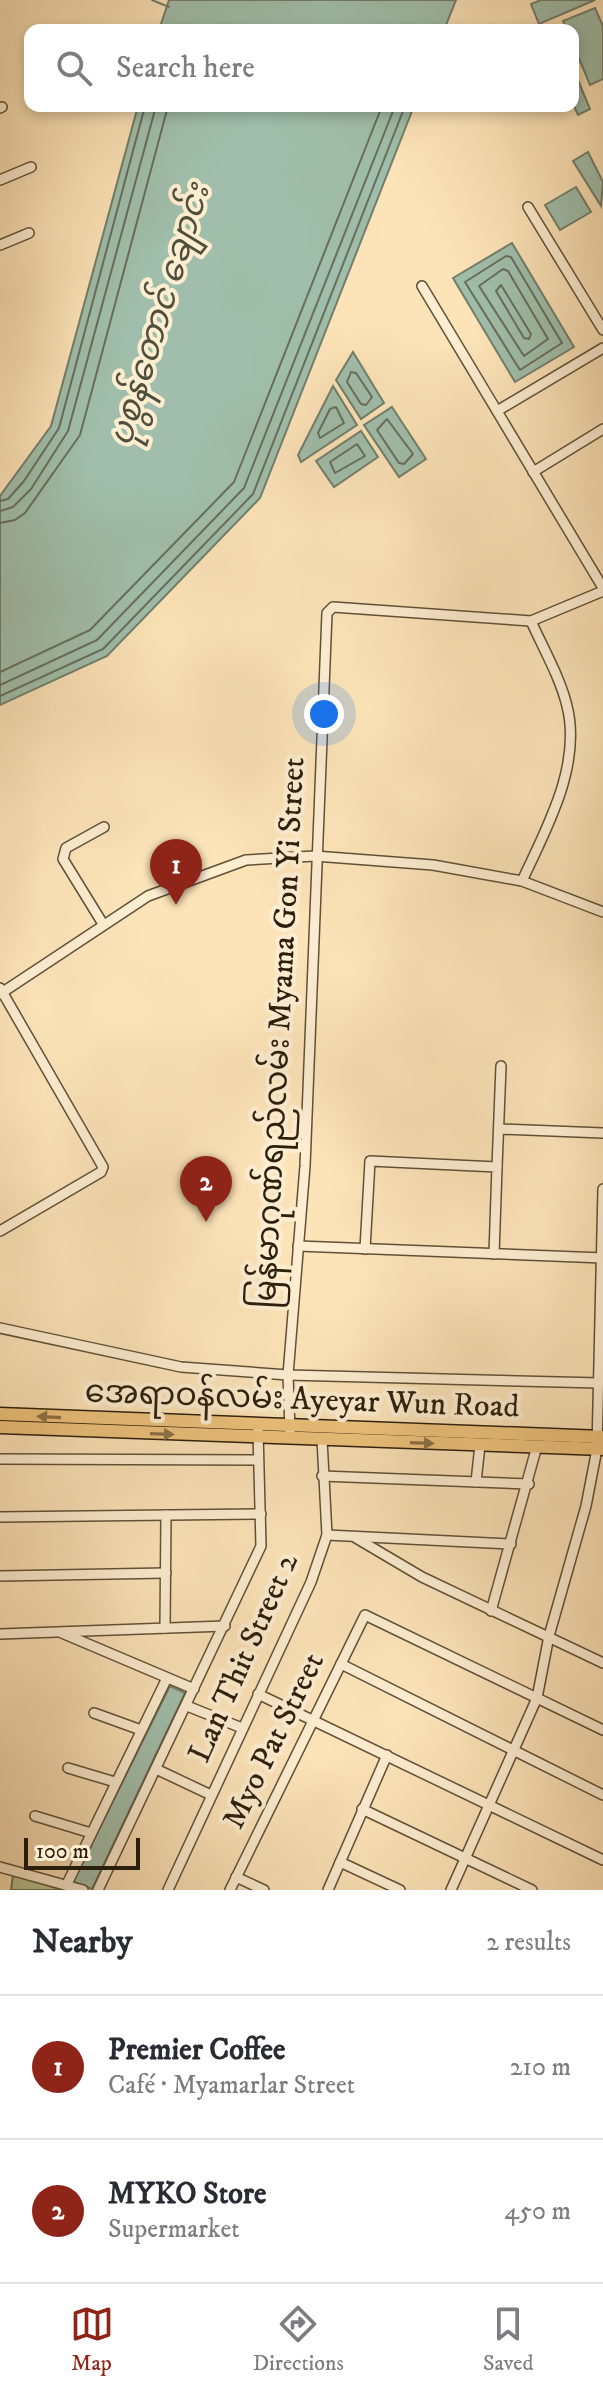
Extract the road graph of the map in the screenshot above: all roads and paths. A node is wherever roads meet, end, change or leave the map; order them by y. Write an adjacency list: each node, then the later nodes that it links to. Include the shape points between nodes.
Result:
1 (31, 167): 2 (street)
2 (0, 180)
3 (528, 207): 7 (street)
4 (29, 233): 5 (street)
5 (0, 245)
6 (422, 286): 9 (street)
7 (603, 330)
8 (603, 348): 9 (street)
9 (497, 411): 11 (street)
10 (603, 429): 11 (street)
11 (533, 472): 12 (street)
12 (603, 590): 13 (street)
13 (531, 621): 15 (street, မြန်မာဂုဏ်ရည်လမ်း Myama Gon Yi Street, via 333,607 327,613); 16 (street, via 567,706 570,743 563,785)
14 (104, 827): 18 (street, via 66,848 63,859)
15 (315, 856): 16 (street, via 433,865); 18 (street, via 246,860 208,872 148,896); 26 (street, မြန်မာဂုဏ်ရည်လမ်း Myama Gon Yi Street)
16 (522, 881): 17 (street)
17 (603, 912)
18 (103, 924): 19 (street)
19 (1, 991): 25 (street, via 102,1169)
20 (501, 1066): 21 (street)
21 (499, 1129): 22 (street); 23 (street)
22 (603, 1133)
23 (497, 1167): 27 (street, via 370,1161); 28 (street)
24 (603, 1189): 29 (street)
25 (0, 1231)
26 (298, 1246): 27 (street); 32 (street, မြန်မာဂုဏ်ရည်လမ်း Myama Gon Yi Street)
27 (365, 1249): 28 (street)
28 (494, 1254): 29 (street)
29 (602, 1258): 30 (street)
30 (600, 1313): 33 (street)
31 (0, 1328): 32 (street, via 181,1367)
32 (288, 1375): 33 (street); 37 (street, မြန်မာဂုဏ်ရည်လမ်း Myama Gon Yi Street)
33 (600, 1383): 39 (street)
34 (0, 1414): 36 (main road, အေရာဝန်လမ်း Ayeyar Wun Road, one-way to 34)
35 (0, 1427): 36 (main road, အေရာဝန်လမ်း Ayeyar Wun Road, one-way to 36)
36 (258, 1430): 37 (main road, အေရာဝန်လမ်း Ayeyar Wun Road); 43 (street)
37 (290, 1432): 38 (main road, အေရာဝန်လမ်း Ayeyar Wun Road); 39 (main road, အေရာဝန်လမ်း Ayeyar Wun Road)
38 (322, 1439): 40 (main road, အေရာဝန်လမ်း Ayeyar Wun Road, one-way to 40); 44 (street, Lan Thit Street 2)
39 (600, 1443): 41 (main road, အေရာဝန်လမ်း Ayeyar Wun Road); 60 (street)
40 (480, 1445): 41 (main road, အေရာဝန်လမ်း Ayeyar Wun Road); 45 (street)
41 (537, 1446): 46 (street)
42 (0, 1459): 43 (street)
43 (258, 1460): 47 (street)
44 (322, 1476): 45 (street); 50 (street, Lan Thit Street 2)
45 (476, 1482): 46 (street)
46 (529, 1484): 52 (street)
47 (261, 1514): 48 (street); 56 (street, via 261,1546)
48 (166, 1515): 49 (street); 53 (street)
49 (0, 1517)
50 (327, 1535): 51 (street); 65 (street, Lan Thit Street 2, via 311,1582)
51 (356, 1538): 52 (street); 55 (street)
52 (511, 1544): 55 (street)
53 (166, 1573): 54 (street); 57 (street)
54 (0, 1576)
55 (491, 1611): 60 (street)
56 (225, 1626): 57 (street); 64 (street)
57 (165, 1628): 58 (street)
58 (59, 1632): 59 (street); 63 (street)
59 (0, 1634)
60 (549, 1636): 61 (street); 66 (street)
61 (603, 1663)
62 (341, 1664): 66 (street, Myo Pat Street, via 365,1615); 69 (street, Myo Pat Street); 73 (street)
63 (167, 1678): 64 (street); 71 (street)
64 (194, 1689): 67 (street)
65 (258, 1694): 69 (street); 70 (street, Lan Thit Street 2)
66 (537, 1698): 72 (street); 73 (street)
67 (187, 1706): 70 (street); 76 (street)
68 (94, 1713): 71 (street)
69 (314, 1720): 74 (street); 88 (street, Myo Pat Street)
70 (242, 1728): 78 (street, Lan Thit Street 2)
71 (141, 1730): 77 (street)
72 (603, 1730)
73 (515, 1753): 79 (street); 80 (street)
74 (387, 1755): 80 (street); 81 (street)
75 (68, 1768): 77 (street)
76 (156, 1769): 78 (street); 91 (street)
77 (115, 1782): 83 (street)
78 (211, 1795): 92 (street, Lan Thit Street 2)
79 (603, 1795)
80 (491, 1806): 84 (street); 85 (street)
81 (362, 1809): 84 (street); 86 (street)
82 (35, 1816): 83 (street)
83 (91, 1833): 89 (street)
84 (466, 1858): 97 (street); 98 (street)
85 (603, 1860)
86 (340, 1862): 95 (street); 96 (street)
87 (0, 1867): 89 (street)
88 (236, 1877): 93 (street, Myo Pat Street); 94 (street)
89 (67, 1884): 90 (street)
90 (83, 1890)
91 (98, 1890)
92 (168, 1890)
93 (230, 1890)
94 (264, 1890)
95 (328, 1890)
96 (400, 1890)
97 (451, 1890)
98 (532, 1890)

